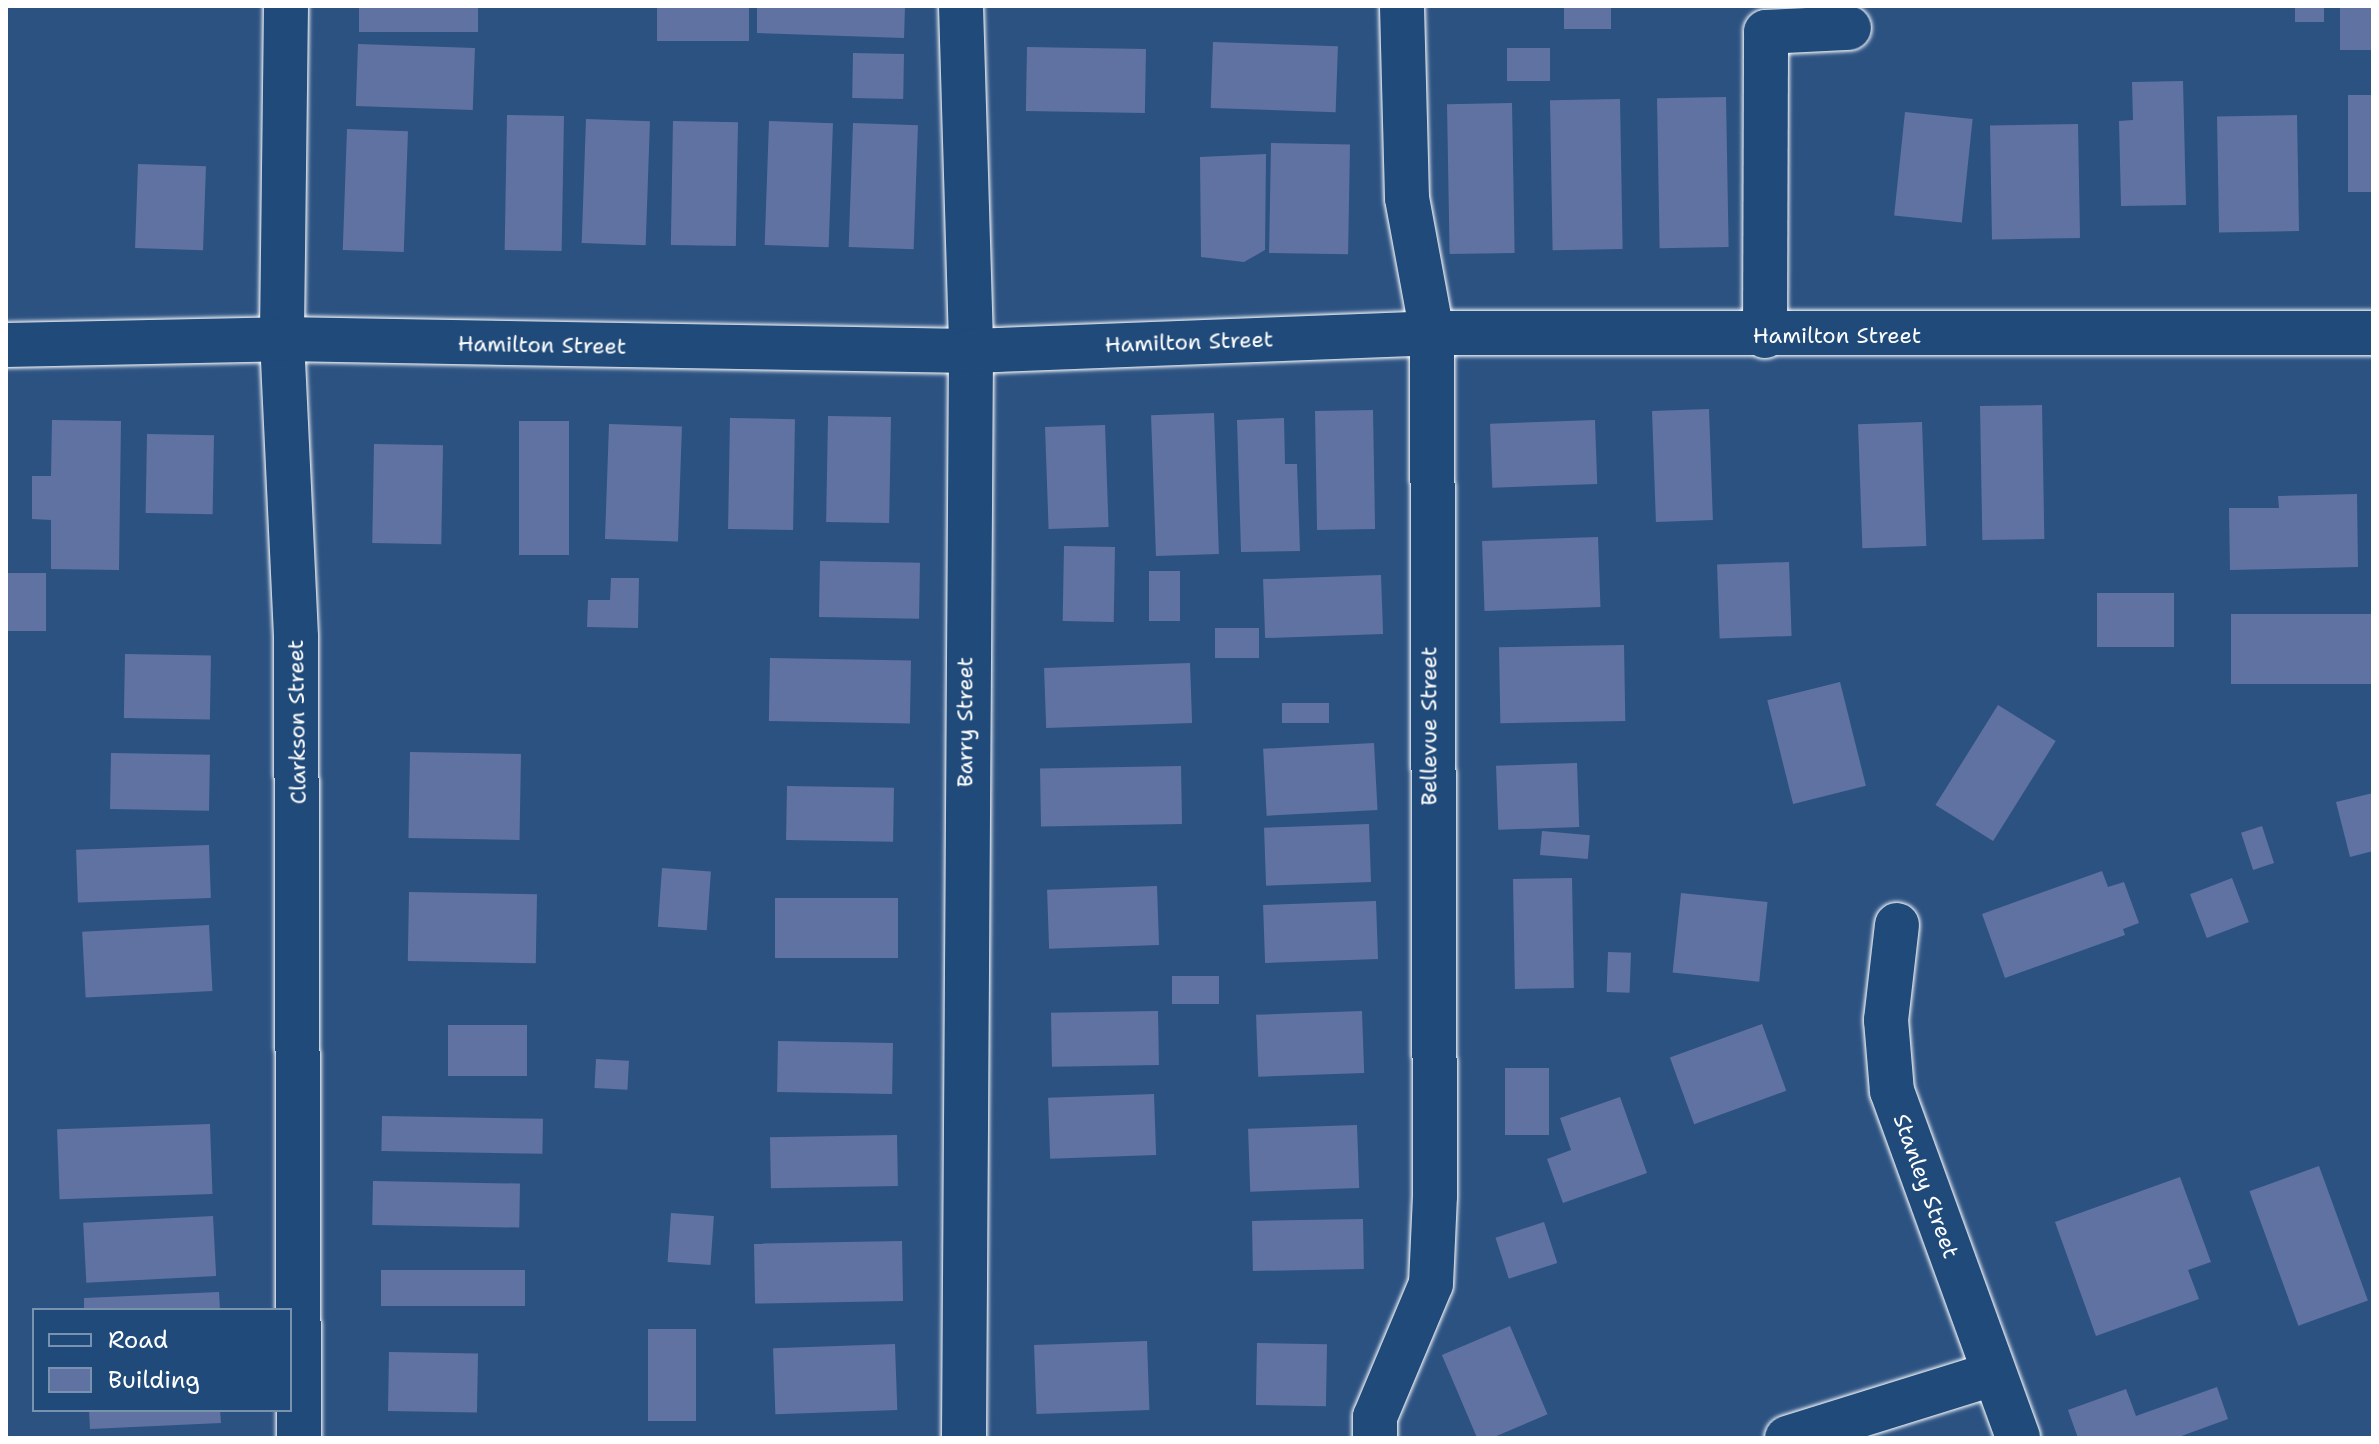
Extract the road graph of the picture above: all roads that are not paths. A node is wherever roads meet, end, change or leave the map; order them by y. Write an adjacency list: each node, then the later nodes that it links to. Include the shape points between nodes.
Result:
1 (286, 6): 8 (street, Clarkson Street)
2 (961, 6): 10 (street, Barry Street)
3 (1402, 6): 5 (street, Bellevue Street, via 1407,198)
4 (1849, 28): 7 (street, via 1766,32)
5 (1432, 333): 7 (street, Hamilton Street); 10 (street, Hamilton Street); 15 (street, Bellevue Street, via 1431,1269 1375,1417)
6 (2373, 333): 7 (street, Hamilton Street)
7 (1765, 336)
8 (282, 339): 9 (street, Hamilton Street); 10 (street, Hamilton Street); 13 (street, Clarkson Street, via 296,637)
9 (6, 345)
10 (971, 351): 14 (street, Barry Street)
11 (1897, 925): 12 (street, Stanley Street, via 1886,1020 1892,1091)
12 (1993, 1374): 16 (street); 17 (street, Stanley Street)
13 (299, 1438)
14 (964, 1438)
15 (1375, 1438)
16 (1787, 1438)
17 (2018, 1438)

